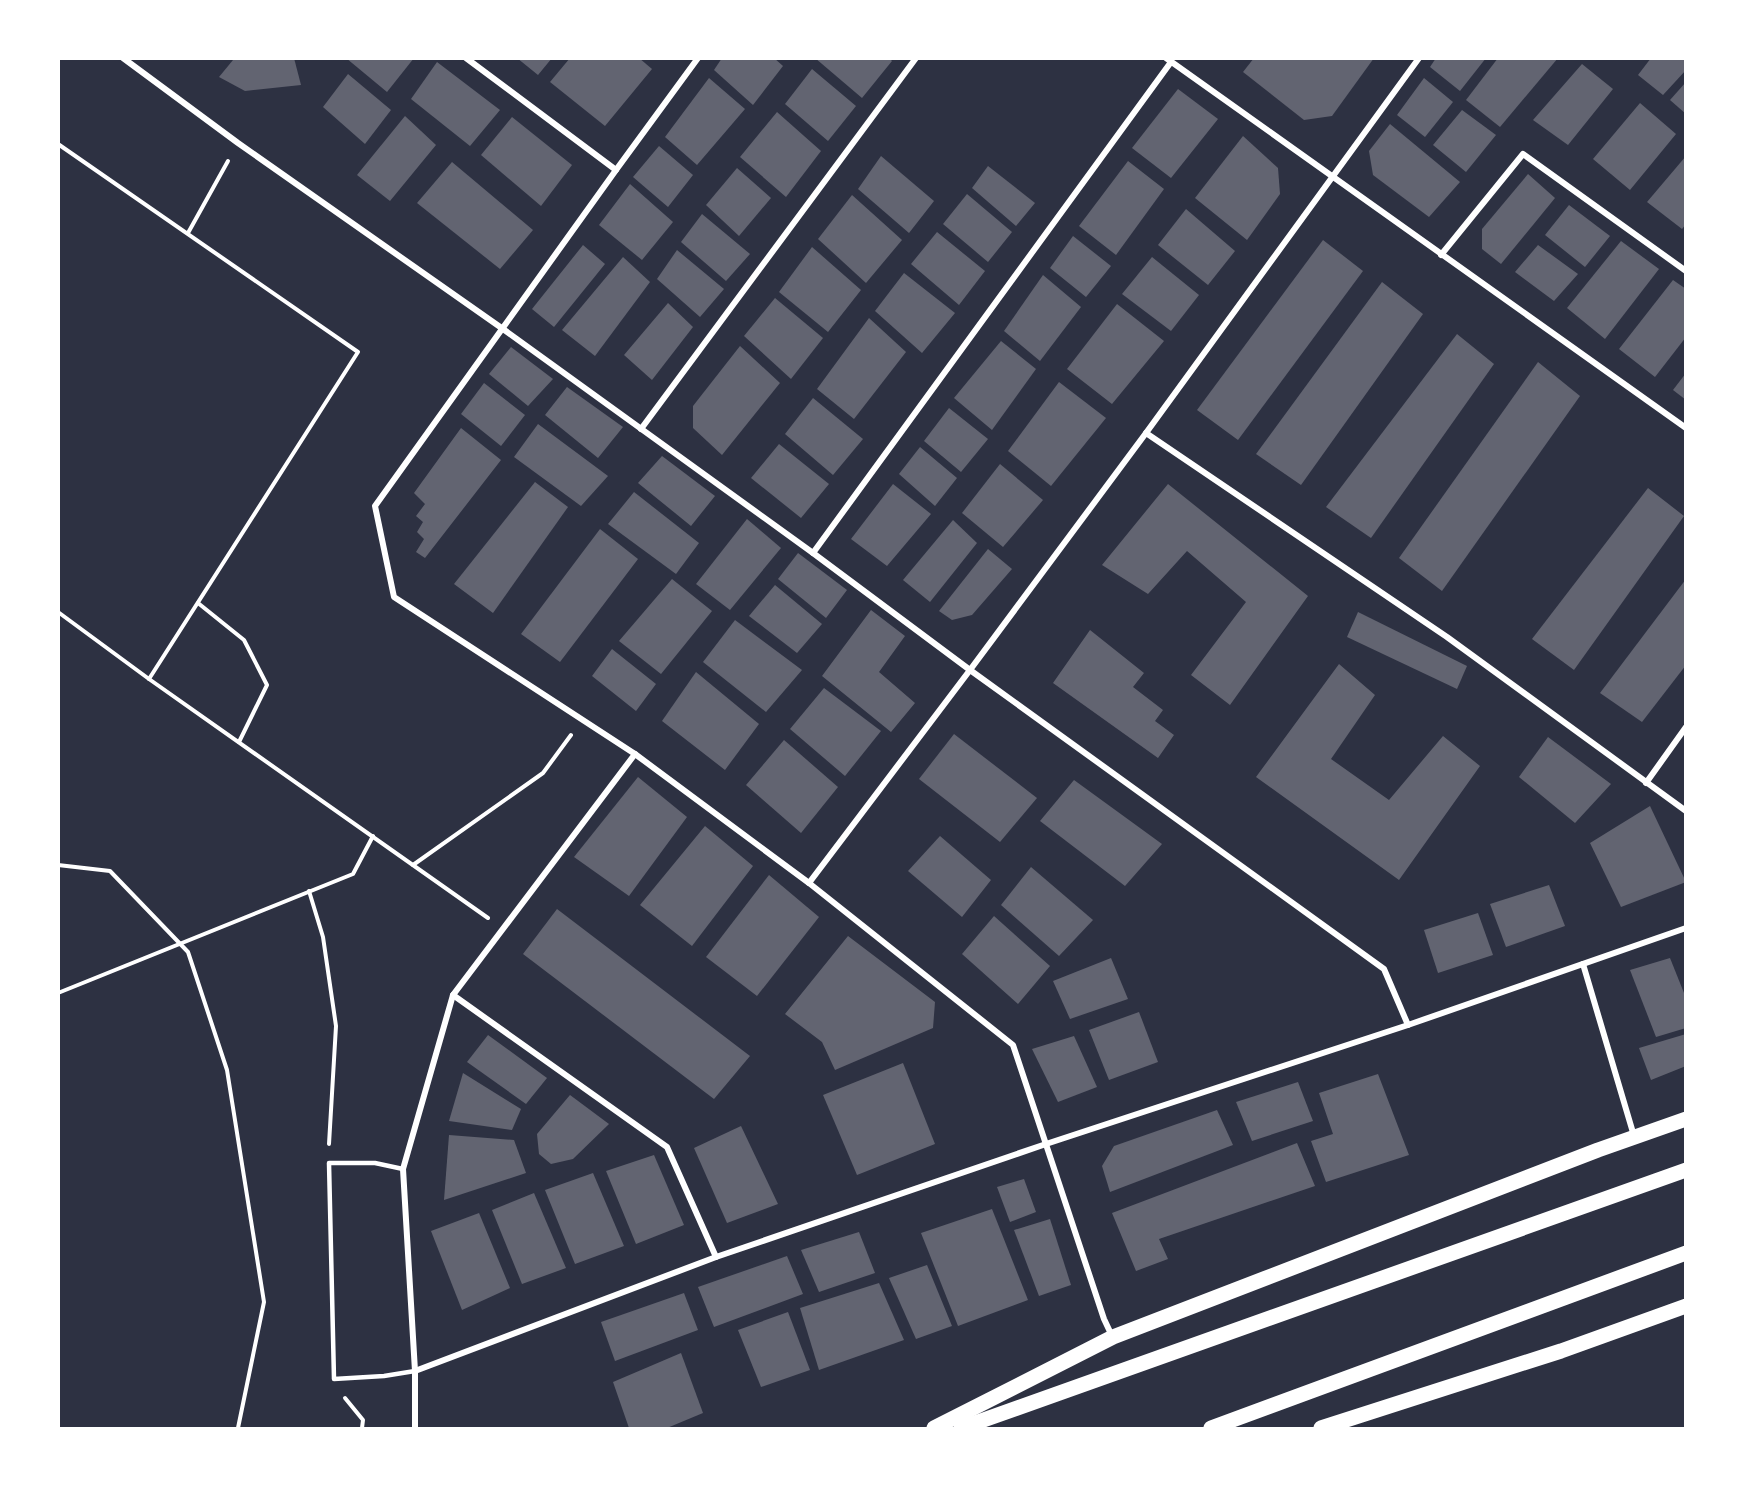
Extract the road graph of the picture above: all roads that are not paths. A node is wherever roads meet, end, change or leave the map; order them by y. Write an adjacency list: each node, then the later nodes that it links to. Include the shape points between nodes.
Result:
1 (123, 58): 11 (street)
2 (466, 58): 7 (street)
3 (698, 58): 7 (street)
4 (916, 58): 13 (street)
5 (1419, 58): 8 (street)
6 (1168, 60): 8 (street); 15 (street)
7 (616, 170): 11 (street)
8 (1332, 177): 9 (street); 14 (street)
9 (1442, 255): 10 (street, via 1523,154); 12 (street)
10 (1686, 271)
11 (503, 329): 13 (street); 18 (street, via 375,506 394,597)
12 (1686, 428)
13 (641, 429): 15 (street)
14 (1146, 433): 16 (street); 19 (street, via 1447,637)
15 (813, 553): 16 (street)
16 (970, 670): 21 (street); 25 (street, via 1384,969)
17 (1686, 727): 19 (street)
18 (634, 754): 21 (street); 24 (street)
19 (1646, 783): 20 (street)
20 (1686, 811)
21 (809, 883): 28 (street, via 1013,1045)
22 (1686, 928): 23 (street)
23 (1583, 964): 25 (street); 27 (street)
24 (453, 995): 29 (street); 32 (street, via 667,1147)
25 (1408, 1025): 28 (street)
26 (1686, 1119): 27 (main road)
27 (1634, 1138): 34 (main road)
28 (1046, 1144): 32 (street); 34 (street)
29 (403, 1169): 35 (street); 35 (lane, via 375,1163 329,1162 334,1379)
30 (1686, 1170): 38 (main road)
31 (1686, 1253): 39 (main road)
32 (716, 1257): 35 (street)
33 (1686, 1306): 40 (main road, via 1562,1351)
34 (1113, 1337): 37 (main road)
35 (415, 1371): 36 (street)
36 (416, 1428)
37 (934, 1428)
38 (961, 1428)
39 (1211, 1428)
40 (1321, 1428)

